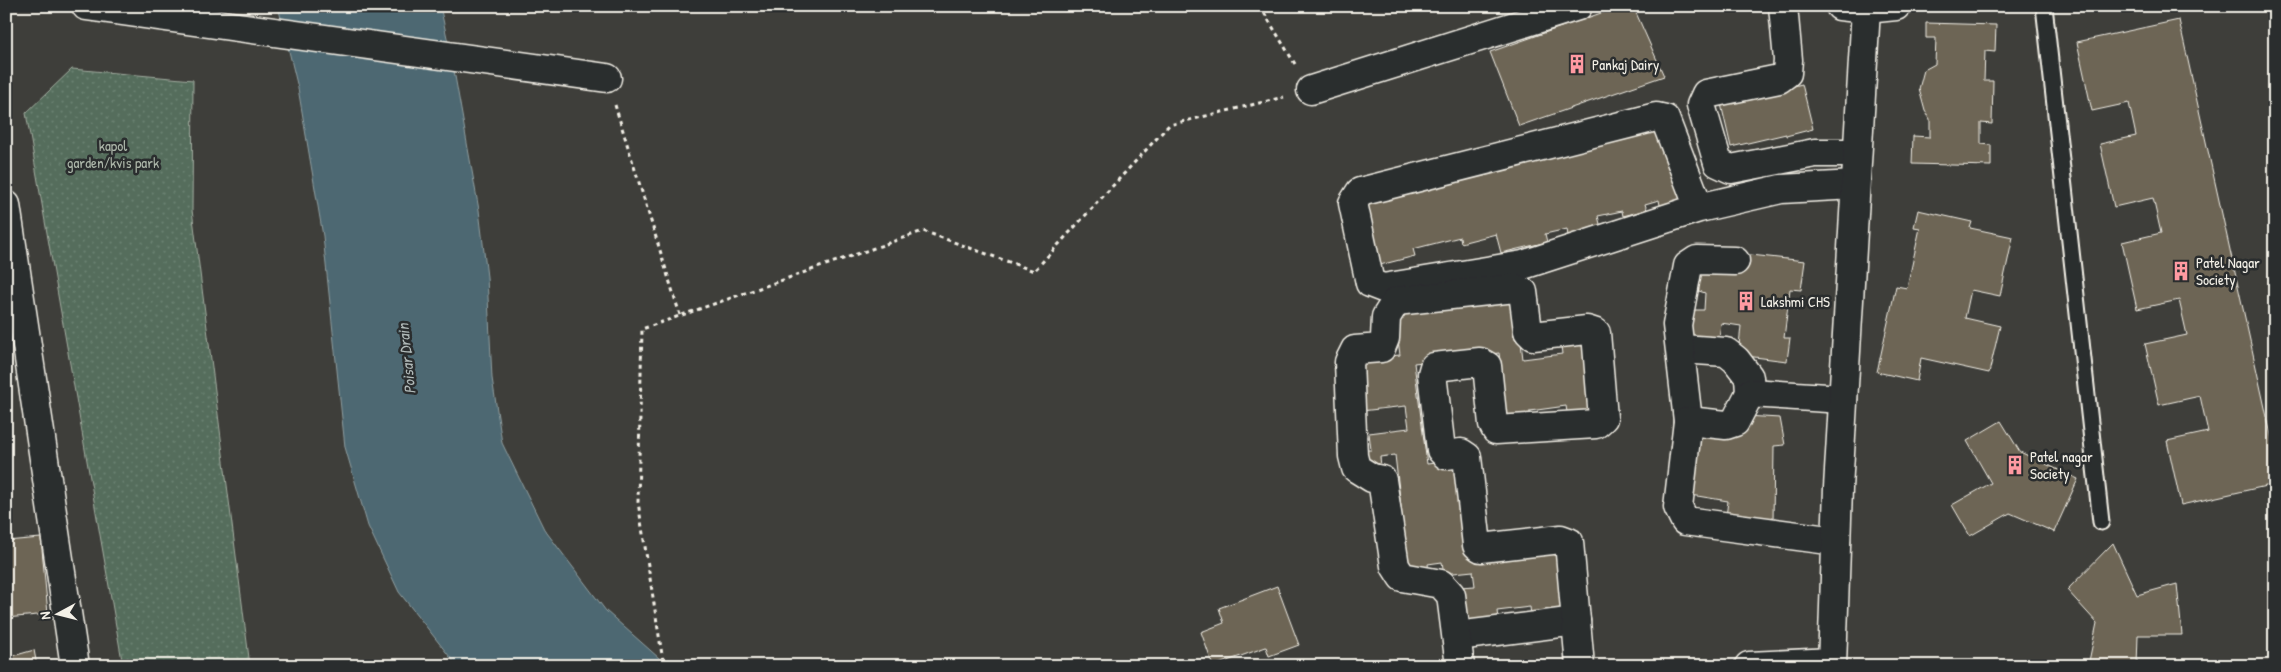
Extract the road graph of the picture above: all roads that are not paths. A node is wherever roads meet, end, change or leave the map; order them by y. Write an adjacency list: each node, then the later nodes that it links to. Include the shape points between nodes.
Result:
1 (86, 6): 7 (street)
2 (1578, 6): 8 (street)
3 (1783, 6): 9 (street, via 1787,73 1779,79 1706,94 1701,105 1718,163 1731,168 1815,152)
4 (1896, 6): 6 (street)
5 (2044, 6): 18 (lane)
6 (1853, 8): 9 (street)
7 (607, 78)
8 (1311, 90)
9 (1857, 153): 10 (street)
10 (1855, 185): 12 (street, via 1781,189); 16 (street)
11 (6, 205): 23 (street)
12 (1699, 208): 12 (street, via 1523,265 1384,288 1370,283 1354,203 1360,192 1665,118)
13 (1735, 261): 14 (street, via 1697,260 1688,266 1677,325)
14 (1680, 350): 15 (street, via 1726,352 1749,377); 17 (street)
15 (1750, 394): 16 (street); 17 (street, via 1735,422 1726,425)
16 (1843, 400): 19 (street)
17 (1688, 420): 19 (street, via 1678,507 1685,521)
18 (2101, 522)
19 (1836, 541): 22 (street)
20 (1576, 621): 21 (street); 21 (street, via 1569,542 1561,539 1481,548 1477,545 1468,457 1460,453 1446,455 1441,450 1432,374 1434,367 1480,362 1487,366 1496,430 1596,424 1603,418 1596,333 1587,330 1533,336 1528,331 1523,292 1515,288 1396,301 1386,317 1381,348 1355,350 1349,362 1353,456 1356,468 1382,480 1395,566 1402,576 1441,584 1451,595); 25 (street)
21 (1457, 636): 24 (street)
22 (1832, 664): 26 (street)
23 (75, 666)
24 (1460, 666)
25 (1580, 666)
26 (1749, 666)

